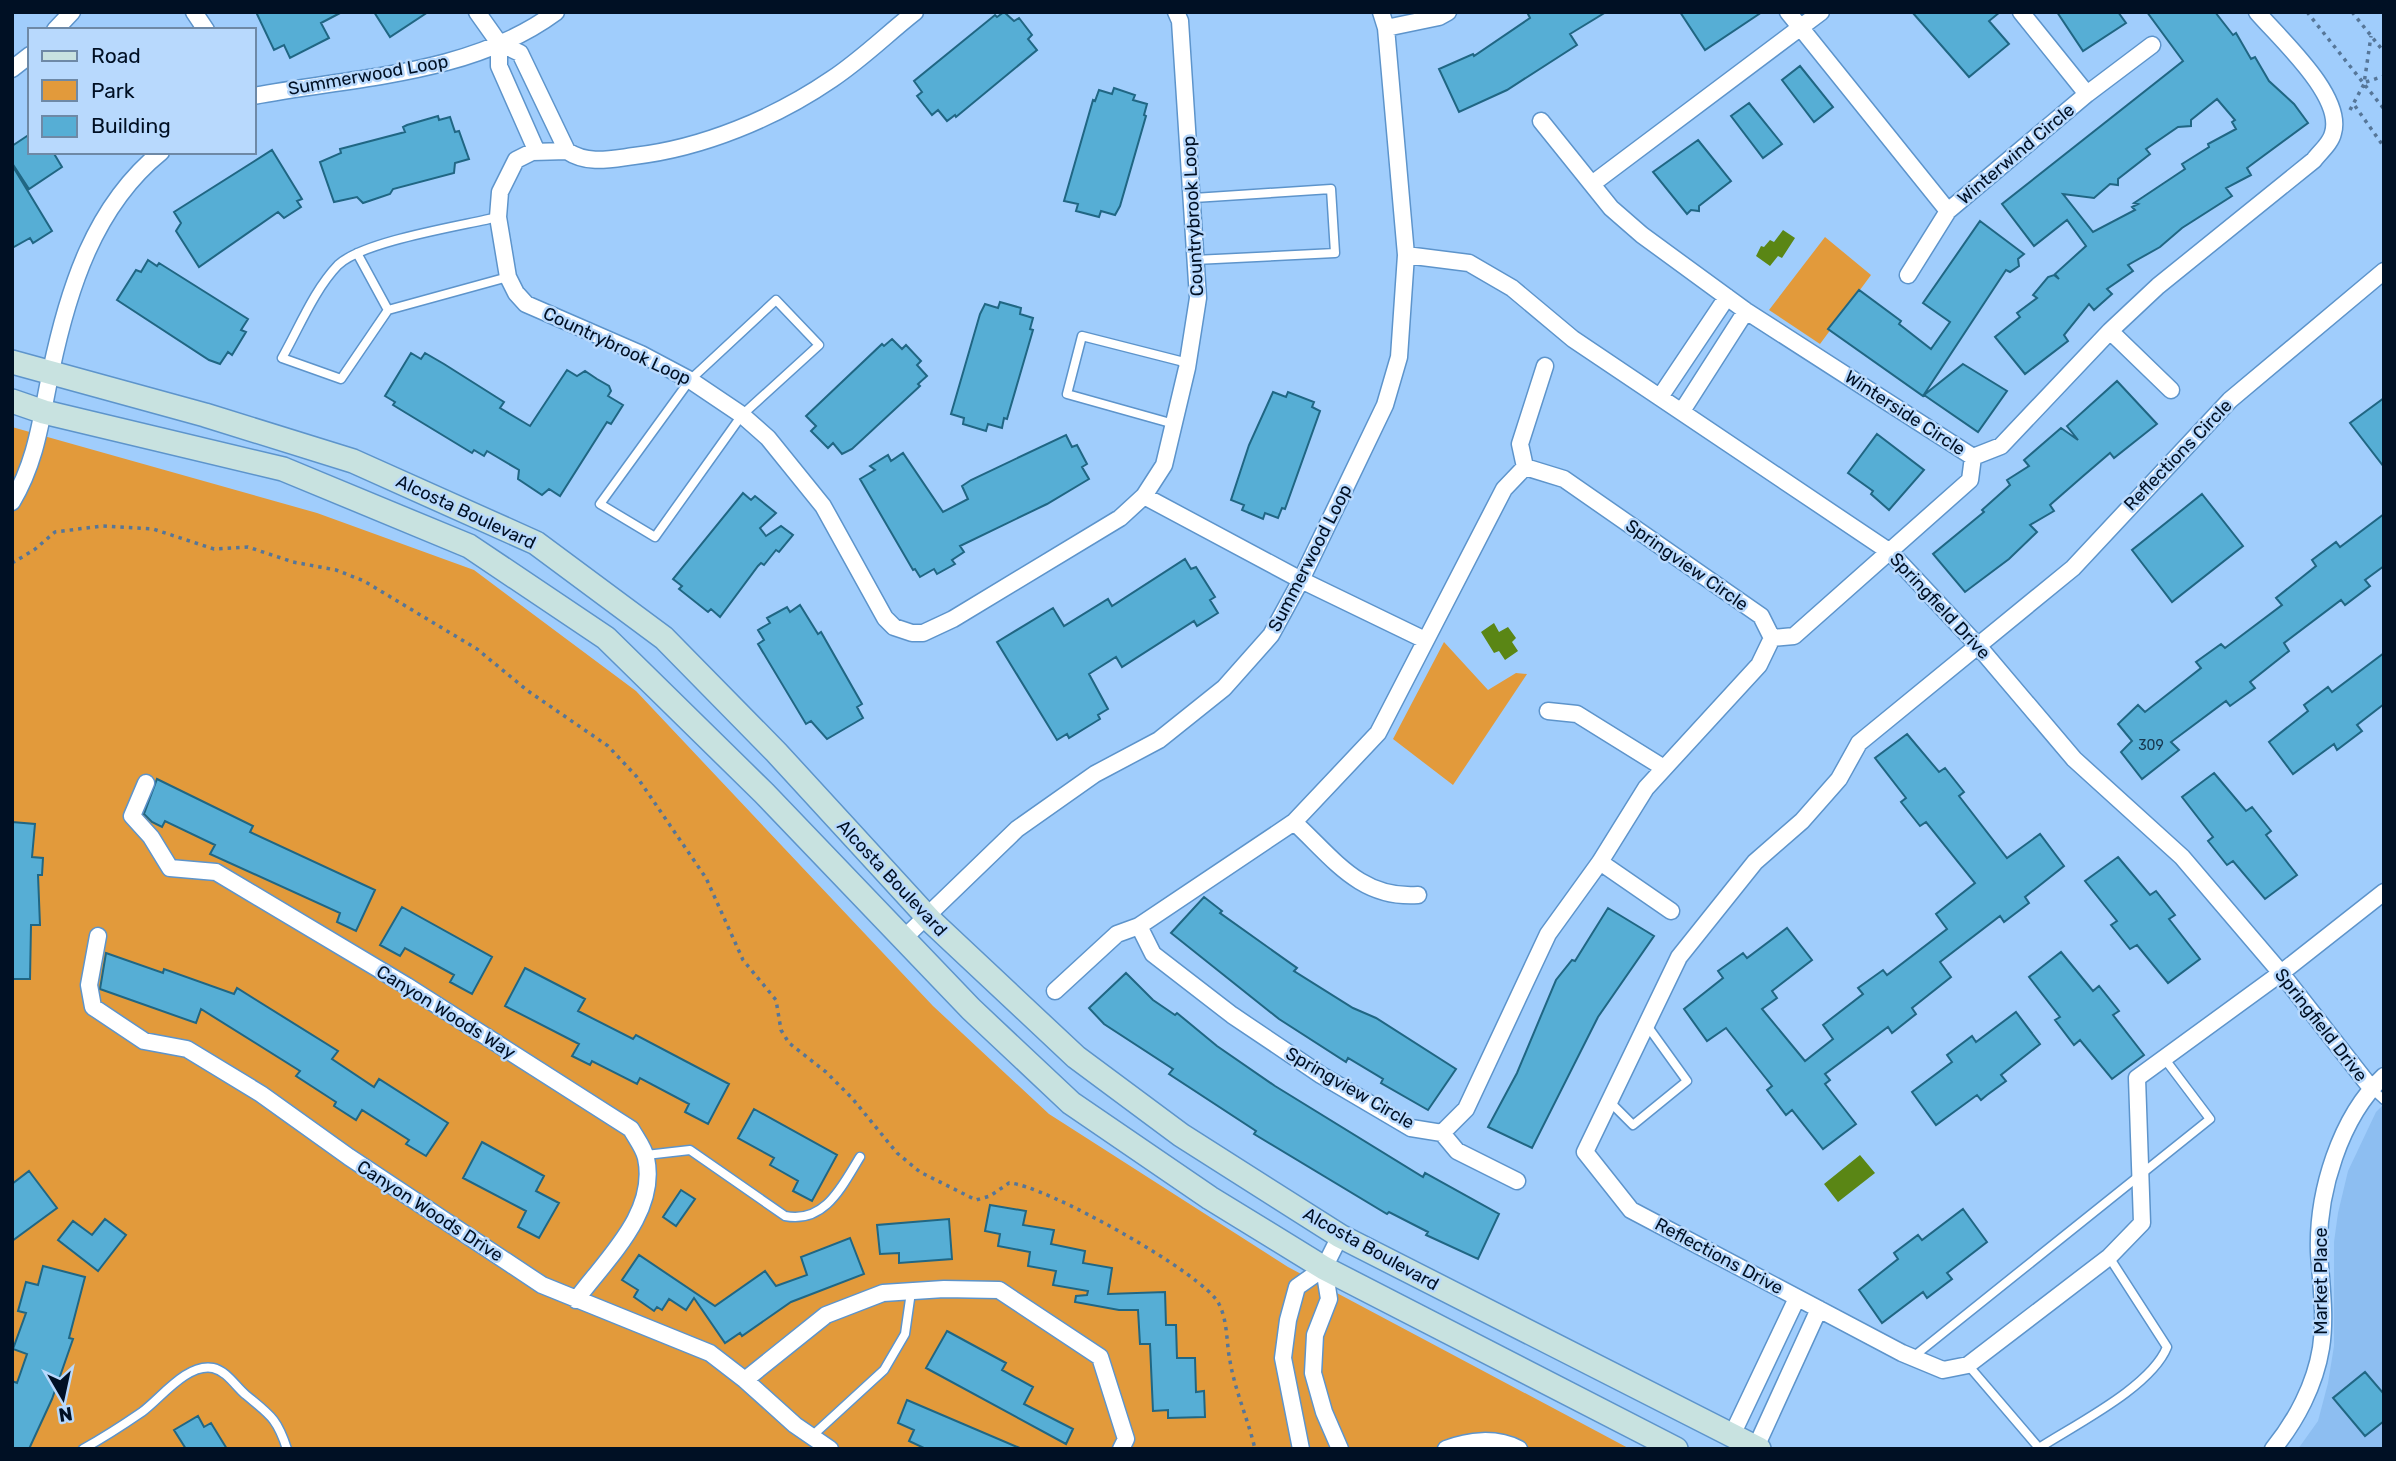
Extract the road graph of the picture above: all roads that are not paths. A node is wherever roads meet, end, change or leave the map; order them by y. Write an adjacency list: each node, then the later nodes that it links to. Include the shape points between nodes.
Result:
1 (72, 12): 13 (street)
2 (194, 12): 14 (street)
3 (477, 12): 16 (street)
4 (556, 12): 16 (street, Summerwood Loop)
5 (915, 12): 23 (street, via 862,57 809,93 705,141 599,160 578,158)
6 (1176, 12): 27 (street, Countrybrook Loop)
7 (1448, 12): 12 (street, via 1439,17)
8 (1788, 12): 15 (street, Winterwind Circle)
9 (1821, 12): 15 (street)
10 (2021, 12): 20 (street, Winterwind Circle)
11 (2257, 12): 39 (street, Winterside Circle, via 2328,96 2335,117 2333,136 2314,160 2158,286)
12 (1383, 20): 31 (street, Summerwood Loop)
13 (57, 28)
14 (205, 28)
15 (1800, 29): 26 (street); 28 (street, Winterwind Circle)
16 (499, 43): 21 (street, Summerwood Loop, via 450,63); 23 (street, via 520,53); 24 (street, via 499,66)
17 (2152, 45): 20 (street)
18 (28, 57): 19 (street)
19 (12, 69)
20 (2087, 94): 28 (street, Winterwind Circle)
21 (256, 96)
22 (1541, 121): 26 (street, Winterside Circle)
23 (567, 151): 24 (street)
24 (537, 152): 29 (street, Countrybrook Loop, via 524,155 509,169 500,192)
25 (159, 154): 43 (street, via 99,226 70,289)
26 (1592, 184): 36 (street, Winterside Circle, via 1642,235)
27 (1194, 198): 32 (street, Countrybrook Loop); 32 (lane, via 1331,189 1335,253)
28 (1948, 211): 34 (street)
29 (498, 217): 30 (lane); 35 (street, Countrybrook Loop)
30 (357, 253): 37 (lane); 37 (lane, via 338,266 282,358 341,379)
31 (1406, 255): 46 (street, Springfield Drive, via 1469,262 1513,288 1573,340); 57 (street, Summerwood Loop, via 1399,357 1385,405)
32 (1195, 260): 41 (street, Countrybrook Loop, via 1198,298)
33 (2384, 271): 60 (street, Reflections Circle, via 2230,400 2073,568)
34 (1908, 275)
35 (508, 277): 37 (lane); 44 (street, Countrybrook Loop, via 526,304)
36 (1727, 297): 38 (street, Winterside Circle); 46 (street)
37 (388, 310)
38 (1746, 311): 48 (street); 52 (street, Winterside Circle)
39 (2110, 331): 45 (street); 52 (street, Winterside Circle, via 2001,446)
40 (12, 362): 43 (main road, Alcosta Boulevard)
41 (1188, 363): 51 (street, Countrybrook Loop); 51 (lane, via 1082,336 1067,394)
42 (1545, 366): 53 (street, via 1520,444)
43 (51, 374): 49 (street); 69 (main road, Alcosta Boulevard, via 353,461 536,543 664,638)
44 (690, 380): 50 (street, Countrybrook Loop); 50 (lane, via 776,300 819,345); 50 (lane, via 600,504 654,537)
45 (2171, 390)
46 (1660, 397): 48 (street, Springfield Drive)
47 (12, 401): 49 (main road, Alcosta Boulevard)
48 (1682, 411): 56 (street, Springfield Drive)
49 (44, 412): 55 (street, via 29,472); 72 (main road, Alcosta Boulevard, via 283,469 469,547 606,638 764,793)
50 (742, 415): 54 (street, Countrybrook Loop, via 768,438 823,506 876,608 894,627 912,634 953,619 1120,518)
51 (1174, 424): 54 (street, Countrybrook Loop, via 1164,466)
52 (1973, 457): 56 (street, via 1970,480)
53 (1525, 467): 58 (street, Springview Circle, via 1564,480 1619,517 1761,616); 59 (street, via 1504,489)
54 (1144, 496): 57 (street)
55 (12, 502)
56 (1890, 552): 58 (street, via 1794,636); 60 (street, Springfield Drive)
57 (1301, 580): 59 (street); 69 (street, Summerwood Loop, via 1271,635 1224,688 1159,740 1095,774 1017,829)
58 (1772, 638): 62 (street, via 1759,665)
59 (1425, 640): 64 (street, via 1378,733)
60 (1979, 647): 73 (street, Springfield Drive, via 2074,759 2182,857); 75 (street, Reflections Drive, via 1859,743 1839,779 1802,821 1755,862 1679,957)
61 (1548, 711): 62 (street, via 1577,714)
62 (1664, 768): 65 (street, via 1646,788)
63 (146, 783): 82 (street, Canyon Woods Way, via 132,816 170,868 216,872 407,986 631,1129)
64 (1294, 822): 67 (street, via 1362,885 1393,896); 70 (street)
65 (1600, 862): 68 (street); 81 (street, via 1548,934 1466,1109)
66 (2384, 892): 73 (street)
67 (1418, 895)
68 (1671, 911)
69 (925, 915): 72 (street, Summerwood Loop); 86 (main road, Alcosta Boulevard, via 1076,1057 1181,1135)
70 (1139, 926): 74 (street, via 1117,934); 81 (street, Springview Circle, via 1153,954 1232,1016 1410,1128)
71 (98, 936): 91 (street, Canyon Woods Drive, via 89,985 93,1007 144,1041 187,1049 542,1285)
72 (903, 939): 88 (main road, Alcosta Boulevard, via 1070,1102 1210,1198)
73 (2281, 973): 76 (street); 78 (street, Springfield Drive)
74 (1055, 991)
75 (1646, 1024): 80 (street, Reflections Drive); 80 (lane, via 1687,1081 1633,1125)
76 (2164, 1058): 84 (street, via 2137,1078); 84 (lane, via 2210,1119)
77 (2384, 1076): 78 (street, Market Place)
78 (2371, 1088): 79 (lane); 108 (street, Market Place, via 2340,1143 2323,1201 2320,1351 2308,1392)
79 (2384, 1100)
80 (1609, 1101): 90 (street, Reflections Drive, via 1585,1152 1631,1210)
81 (1442, 1133): 85 (street, via 1457,1151)
82 (646, 1155): 83 (lane, via 690,1150 785,1216 796,1218 808,1217 828,1203); 91 (street, via 649,1183 640,1214)
83 (860, 1157)
84 (2141, 1173): 87 (street, via 2142,1223); 93 (lane)
85 (1517, 1181)
86 (1340, 1236): 88 (street); 96 (main road, Alcosta Boulevard)
87 (2109, 1257): 94 (street); 94 (lane, via 2167,1347 2152,1371 2133,1387 2039,1448)
88 (1324, 1268): 103 (street, via 1297,1287 1283,1358); 104 (street, via 1329,1299 1315,1335 1313,1373); 107 (main road, Alcosta Boulevard)
89 (911, 1292): 95 (street, via 883,1293 826,1315); 97 (lane, via 905,1334 884,1370); 102 (street, via 999,1290 1100,1356 1126,1439)
90 (1797, 1298): 92 (street, Reflections Drive); 96 (street)
91 (576, 1300): 95 (street, Canyon Woods Drive, via 710,1353)
92 (1819, 1309): 93 (street, Reflections Drive); 98 (street)
93 (1913, 1357): 94 (street, Reflections Drive, via 1944,1370)
94 (1968, 1365)
95 (745, 1380): 97 (street, Canyon Woods Drive)
96 (1732, 1435): 98 (main road, Alcosta Boulevard)
97 (811, 1437): 101 (street, Canyon Woods Drive)
98 (1757, 1448)
99 (83, 1449): 100 (lane, via 185,1377 214,1368 269,1411)
100 (287, 1449)
101 (830, 1449)
102 (1121, 1449)
103 (1301, 1449)
104 (1340, 1449)
105 (1446, 1449): 106 (street, via 1466,1442 1493,1441)
106 (1519, 1449)
107 (1676, 1449)
108 (2273, 1449)

